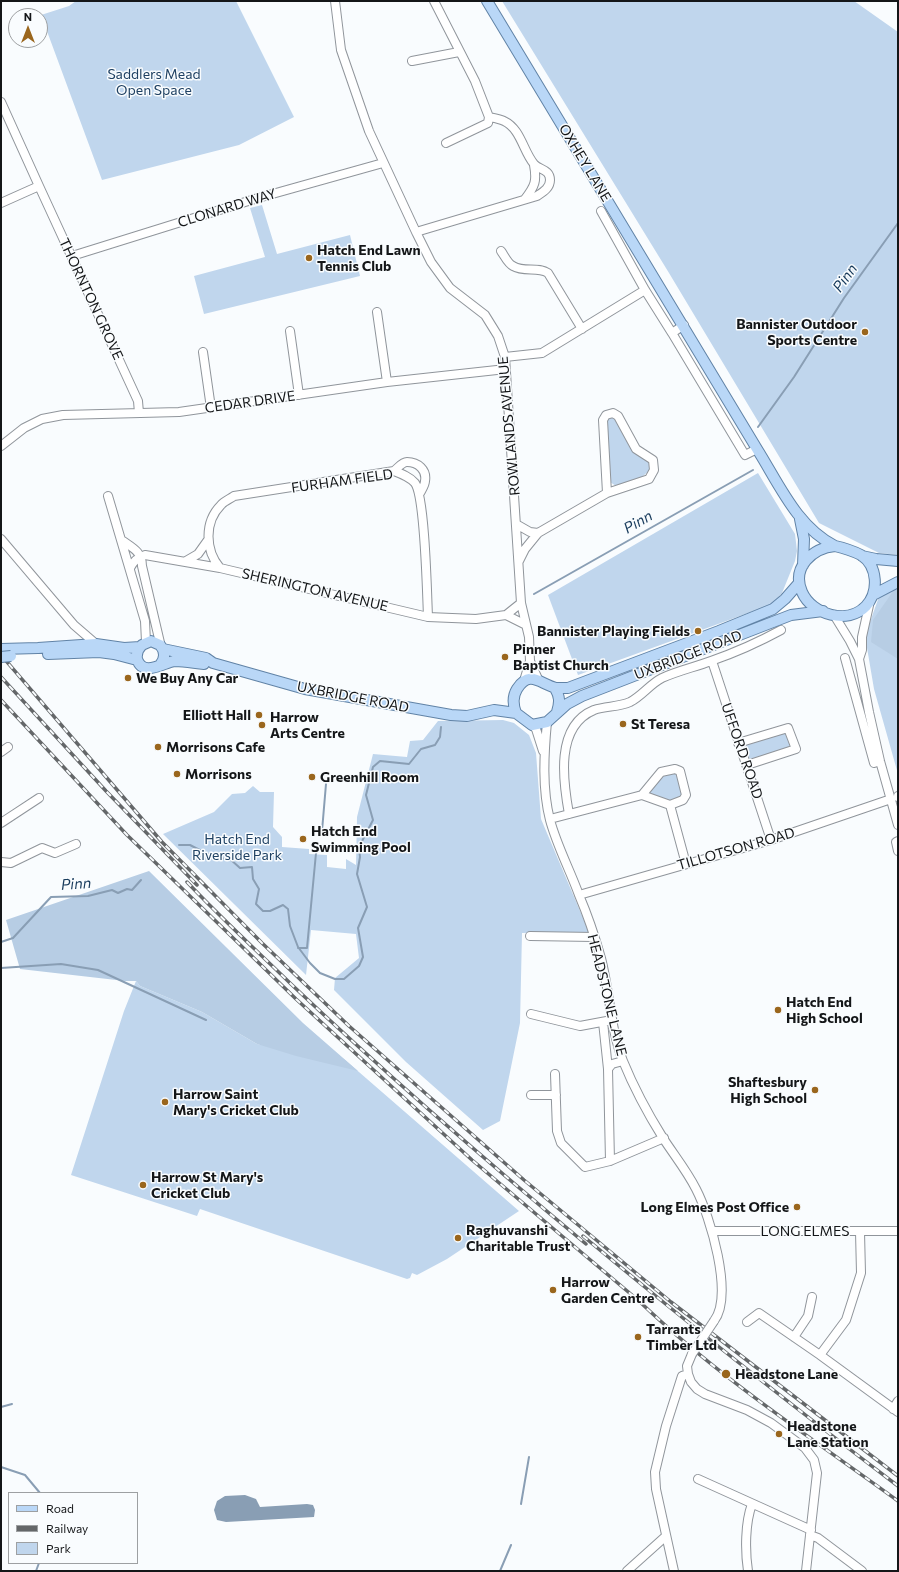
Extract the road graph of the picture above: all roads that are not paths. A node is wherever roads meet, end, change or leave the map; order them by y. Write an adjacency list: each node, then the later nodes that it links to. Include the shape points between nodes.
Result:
1 (335, 1): 9 (street, ROWLANDS AVENUE, via 341,50 369,131)
2 (434, 1): 4 (street)
3 (487, 1): 20 (main road, OXHEY LANE)
4 (459, 52): 5 (street); 7 (street, via 475,81)
5 (412, 61)
6 (1, 102): 11 (street, THORNTON GROVE)
7 (489, 117): 8 (street, via 488,123); 10 (street, via 505,121 516,132)
8 (446, 143)
9 (384, 163): 15 (street, ROWLANDS AVENUE); 17 (street, CLONARD WAY, via 258,198)
10 (534, 165): 12 (street, via 534,187); 12 (street, via 544,169 549,174 550,181 546,190)
11 (39, 186): 13 (street); 17 (street, THORNTON GROVE)
12 (525, 199): 15 (street)
13 (1, 203)
14 (601, 211): 18 (street, OXHEY LANE)
15 (416, 232): 25 (street, ROWLANDS AVENUE, via 431,262 450,288 485,315 498,336)
16 (501, 250): 21 (street, via 512,266 544,270 548,273)
17 (72, 256): 30 (street, THORNTON GROVE, via 138,401)
18 (645, 290): 21 (street); 23 (street, OXHEY LANE)
19 (377, 312): 27 (street)
20 (684, 326): 23 (street); 32 (main road, OXHEY LANE)
21 (582, 329): 25 (street, via 542,353)
22 (290, 331): 28 (street)
23 (672, 333): 32 (street, OXHEY LANE, via 745,455)
24 (203, 352): 29 (street)
25 (505, 357): 26 (street, ROWLANDS AVENUE)
26 (506, 369): 27 (street, CEDAR DRIVE); 38 (street, ROWLANDS AVENUE)
27 (387, 382): 28 (street, CEDAR DRIVE)
28 (299, 395): 29 (street, CEDAR DRIVE)
29 (211, 408): 30 (street, CEDAR DRIVE)
30 (139, 413): 31 (street, CEDAR DRIVE, via 63,415 42,419 24,428)
31 (1, 446)
32 (757, 449): 37 (main road, OXHEY LANE)
33 (394, 472): 34 (street, FURHAM FIELD, via 405,475 415,483); 34 (street, via 407,462 418,465 425,477); 41 (street, FURHAM FIELD, via 234,496 221,504 211,520)
34 (420, 493): 59 (street)
35 (607, 493): 35 (street, via 603,420 606,415 612,413 618,416 636,449 653,460 654,470 649,479); 39 (street)
36 (108, 496): 42 (street)
37 (799, 517): 43 (main road, OXHEY LANE, via 818,536); 49 (main road, OXHEY LANE, via 804,539)
38 (516, 524): 39 (street, via 530,532); 48 (street, ROWLANDS AVENUE)
39 (538, 533): 48 (street)
40 (1, 539): 61 (street)
41 (208, 540): 46 (street, via 198,554); 51 (street, FURHAM FIELD, via 213,560)
42 (123, 541): 44 (street); 50 (street)
43 (835, 546): 45 (main road); 49 (main road, via 819,549)
44 (141, 556): 46 (street, SHERINGTON AVENUE); 50 (street); 66 (street)
45 (862, 556): 47 (main road); 54 (main road, via 873,569 875,583)
46 (186, 561): 51 (street, SHERINGTON AVENUE)
47 (898, 561)
48 (518, 562): 55 (street, ROWLANDS AVENUE)
49 (803, 565): 53 (main road)
50 (130, 568): 64 (street, via 145,621)
51 (220, 568): 59 (street, SHERINGTON AVENUE)
52 (898, 582): 54 (main road)
53 (799, 583): 56 (main road, via 806,598); 79 (main road, UXBRIDGE ROAD, via 786,599 773,609 568,688)
54 (871, 598): 58 (main road, via 861,611 846,617); 69 (street)
55 (521, 603): 57 (street); 60 (street, ROWLANDS AVENUE)
56 (823, 611): 58 (main road); 82 (main road, UXBRIDGE ROAD, via 779,619 582,696)
57 (506, 615): 59 (street, SHERINGTON AVENUE, via 476,619); 60 (street)
58 (834, 615): 69 (street)
59 (428, 617)
60 (526, 625): 71 (street, ROWLANDS AVENUE)
61 (74, 626): 63 (street); 65 (street)
62 (781, 630): 72 (street)
63 (96, 644): 64 (main road, UXBRIDGE ROAD, via 124,648); 65 (main road, UXBRIDGE ROAD)
64 (143, 644): 66 (main road, UXBRIDGE ROAD, via 156,642); 70 (main road, via 137,653)
65 (81, 648): 67 (main road, UXBRIDGE ROAD); 70 (main road, UXBRIDGE ROAD)
66 (162, 648): 73 (main road, UXBRIDGE ROAD, via 206,658); 74 (main road, via 164,659)
67 (4, 653)
68 (845, 658): 76 (street)
69 (859, 659): 75 (street)
70 (138, 660): 74 (main road, UXBRIDGE ROAD, via 147,668 156,668)
71 (530, 661): 77 (street, ROWLANDS AVENUE); 78 (street)
72 (712, 661): 86 (street, UFFORD ROAD); 94 (street, via 663,678 630,702 596,710 585,715 574,726 567,741 564,764 564,786)
73 (214, 663): 74 (main road, UXBRIDGE ROAD, via 176,661); 81 (main road, UXBRIDGE ROAD, via 305,688 451,715 467,716)
74 (160, 665)
75 (862, 674): 76 (street); 88 (street)
76 (850, 676): 88 (street, via 874,763)
77 (538, 679): 78 (main road); 79 (main road)
78 (524, 681): 80 (main road, via 517,689)
79 (555, 688): 82 (main road, via 560,702)
80 (513, 700): 81 (main road, UXBRIDGE ROAD); 83 (main road)
81 (494, 710): 83 (main road, UXBRIDGE ROAD)
82 (557, 712): 84 (main road, UXBRIDGE ROAD)
83 (516, 713): 85 (main road, UXBRIDGE ROAD)
84 (547, 722): 85 (main road); 87 (street, HEADSTONE LANE)
85 (532, 725): 87 (street, HEADSTONE LANE, via 536,729)
86 (738, 743): 89 (street, UFFORD ROAD); 89 (street, via 788,728 796,749)
87 (544, 754): 95 (street, HEADSTONE LANE)
88 (880, 762): 91 (street)
89 (747, 765): 98 (street, UFFORD ROAD)
90 (642, 795): 93 (street); 93 (street, via 661,772 675,769 680,771 686,795 683,800); 94 (street)
91 (896, 797): 97 (street); 98 (street, TILLOTSON ROAD)
92 (39, 798): 96 (street)
93 (670, 805): 103 (street)
94 (569, 814): 95 (street)
95 (550, 819): 104 (street, HEADSTONE LANE)
96 (1, 823)
97 (898, 825)
98 (771, 840): 103 (street, TILLOTSON ROAD)
99 (897, 841): 101 (street)
100 (76, 844): 102 (street, via 55,853 42,848 10,863)
101 (898, 851)
102 (1, 862)
103 (686, 864): 104 (street, TILLOTSON ROAD)
104 (579, 895): 106 (street, HEADSTONE LANE)
105 (530, 936): 106 (street)
106 (594, 937): 108 (street, HEADSTONE LANE)
107 (531, 1014): 109 (street, via 580,1026)
108 (612, 1020): 109 (street); 110 (street, HEADSTONE LANE)
109 (603, 1022): 111 (street)
110 (623, 1061): 111 (street, via 612,1064); 115 (street, HEADSTONE LANE, via 643,1103)
111 (608, 1069): 116 (street)
112 (556, 1074): 114 (street)
113 (531, 1095): 114 (street)
114 (556, 1095): 116 (street, via 557,1131 561,1143 585,1167)
115 (664, 1138): 116 (street); 117 (street, HEADSTONE LANE, via 696,1189)
116 (610, 1161)
117 (712, 1231): 119 (street, LONG ELMES); 124 (street, HEADSTONE LANE, bridge, via 720,1270 722,1300 719,1315 692,1354 687,1366)
118 (898, 1231): 119 (street, LONG ELMES)
119 (860, 1232): 123 (street, via 861,1273 846,1320)
120 (812, 1297): 122 (street, via 808,1316)
121 (747, 1322): 122 (street, via 759,1313)
122 (794, 1337): 123 (street)
123 (820, 1355): 126 (street)
124 (688, 1374): 129 (street, via 697,1389 756,1415 805,1448 814,1460 817,1473); 130 (street, via 682,1376 678,1386 655,1472 656,1490)
125 (898, 1401): 126 (street)
126 (895, 1410)
127 (698, 1479): 128 (street)
128 (752, 1504): 129 (street); 133 (street, via 747,1521)
129 (810, 1532): 134 (street); 135 (street)
130 (666, 1536): 131 (street); 132 (street)
131 (627, 1571)
132 (674, 1571)
133 (748, 1571)
134 (806, 1571)
135 (862, 1571)

